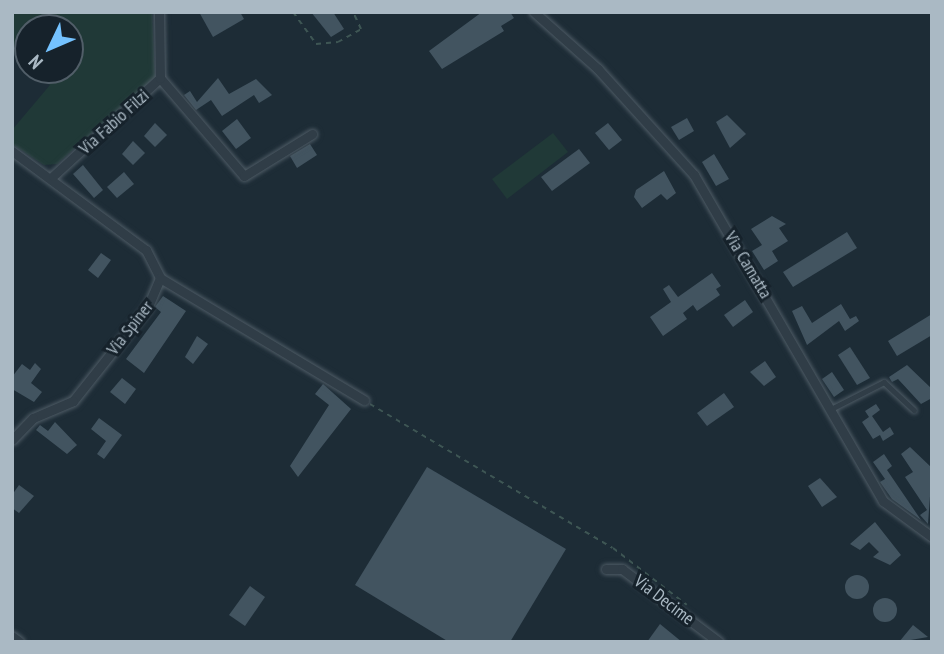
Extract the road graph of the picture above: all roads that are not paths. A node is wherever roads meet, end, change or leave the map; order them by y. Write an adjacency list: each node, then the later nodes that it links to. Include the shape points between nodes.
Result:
1 (159, 12): 3 (street, Via Fabio Filzi)
2 (534, 12): 9 (street, Via Camatta, via 598,69 694,176)
3 (160, 78): 4 (street, via 244,176); 6 (street, Via Fabio Filzi)
4 (312, 134)
5 (12, 151): 6 (street)
6 (53, 177): 7 (street, via 146,250)
7 (160, 278): 8 (street); 11 (street, Via Spiner, via 147,308 73,401 33,418)
8 (364, 400)
9 (830, 410): 10 (lane, via 884,382); 12 (street, Via Camatta, via 883,500)
10 (914, 410)
11 (12, 440)
12 (932, 537)
13 (606, 569): 16 (street, Via Decime, via 622,569)
14 (12, 637): 15 (street)
15 (19, 642)
16 (719, 642)

